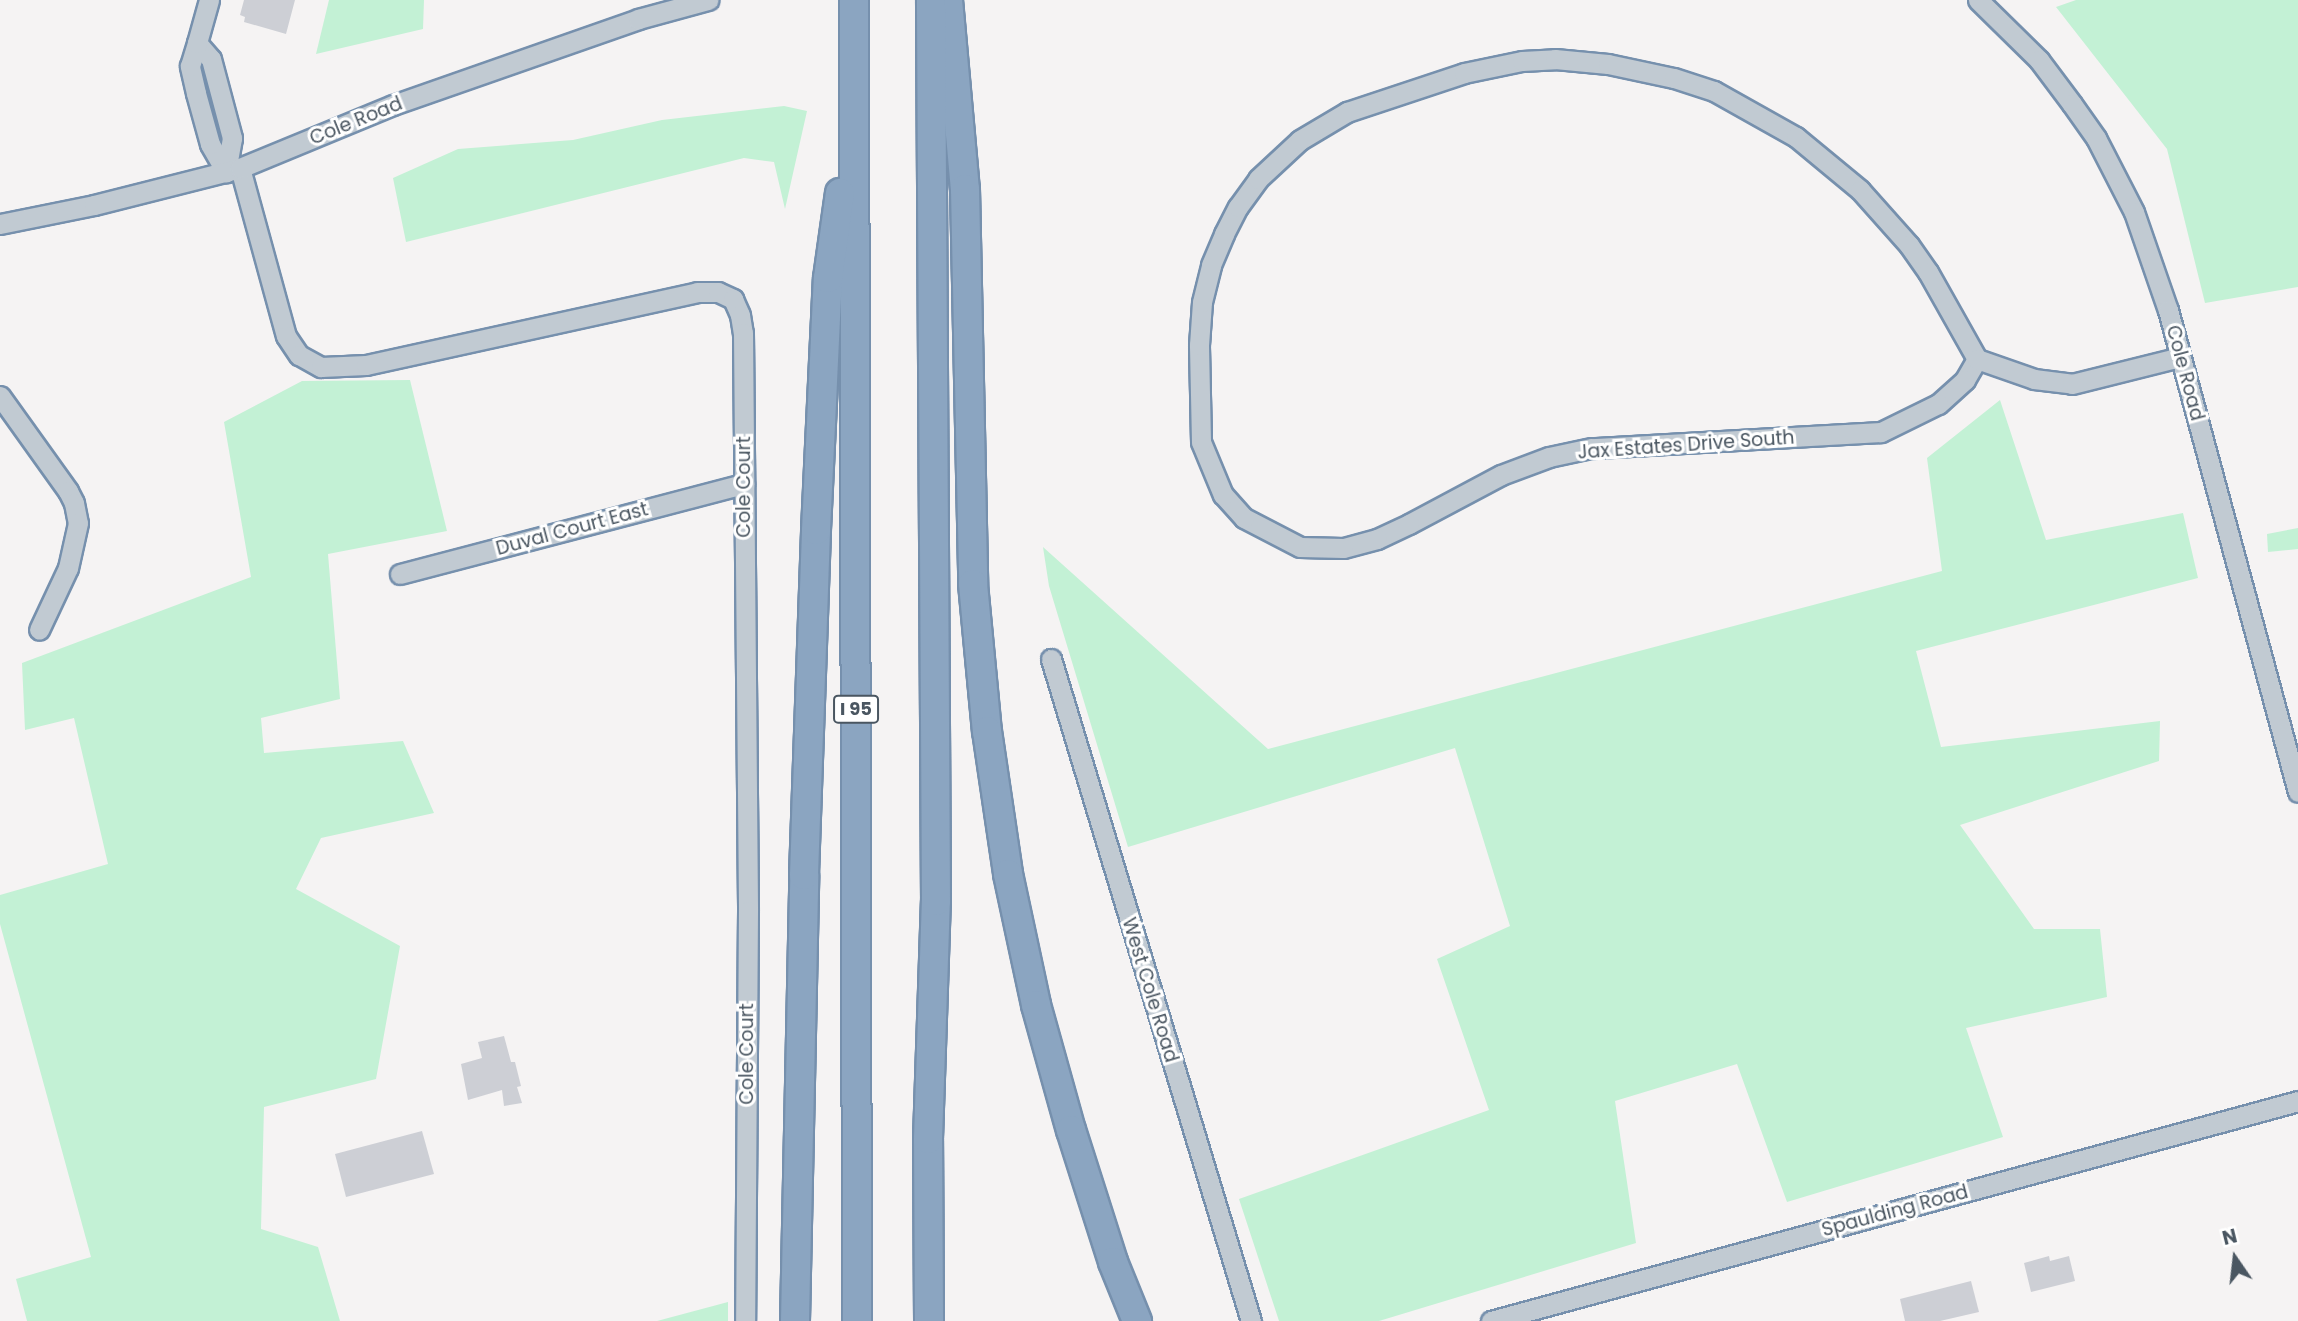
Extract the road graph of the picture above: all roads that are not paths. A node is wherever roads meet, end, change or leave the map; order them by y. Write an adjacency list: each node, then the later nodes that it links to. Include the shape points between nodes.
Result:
1 (209, 0): 7 (street)
2 (708, 0): 11 (street, Cole Road, via 638,19 393,105)
3 (854, 0): 10 (highway, I 95)
4 (931, 0): 25 (highway, via 936,901 928,1139)
5 (948, 0): 26 (highway, via 965,189 973,584 987,731 1008,874 1036,1005 1113,1262)
6 (1978, 0): 13 (street, Cole Road, via 2039,60 2096,138 2151,255)
7 (197, 43): 8 (street, via 211,59); 9 (street, via 190,66)
8 (219, 87): 9 (street); 11 (street, via 232,138)
9 (196, 93): 11 (street, via 210,144)
10 (854, 96): 23 (highway, via 828,278 823,371 804,875); 24 (highway, I 95)
11 (233, 170): 12 (street, Cole Road); 16 (street, Cole Court, via 286,336 299,355 321,366 366,365 697,292 718,292 733,299 743,334)
12 (0, 224)
13 (2180, 357): 14 (street, via 2072,384 2035,379); 20 (street, Cole Road)
14 (1977, 359): 14 (street, Jax Estates Drive South, via 1909,245 1860,190 1796,137 1714,91 1674,78 1555,59 1489,67 1404,92 1347,113 1300,140 1274,162 1238,207 1210,265 1202,302 1201,442 1223,495 1244,518 1300,547 1343,548 1409,524 1501,475 1549,457 1591,448 1881,432 1938,404 1965,380)
15 (0, 396): 18 (street, via 68,491 78,523 68,568)
16 (744, 484): 17 (street, Duval Court East); 22 (street, Cole Court)
17 (400, 574)
18 (39, 629)
19 (1051, 659): 27 (street, West Cole Road)
20 (2298, 792)
21 (2298, 1101): 28 (street, Spaulding Road)
22 (745, 1321)
23 (795, 1321)
24 (857, 1321)
25 (929, 1321)
26 (1137, 1321)
27 (1251, 1321)
28 (1491, 1321)

